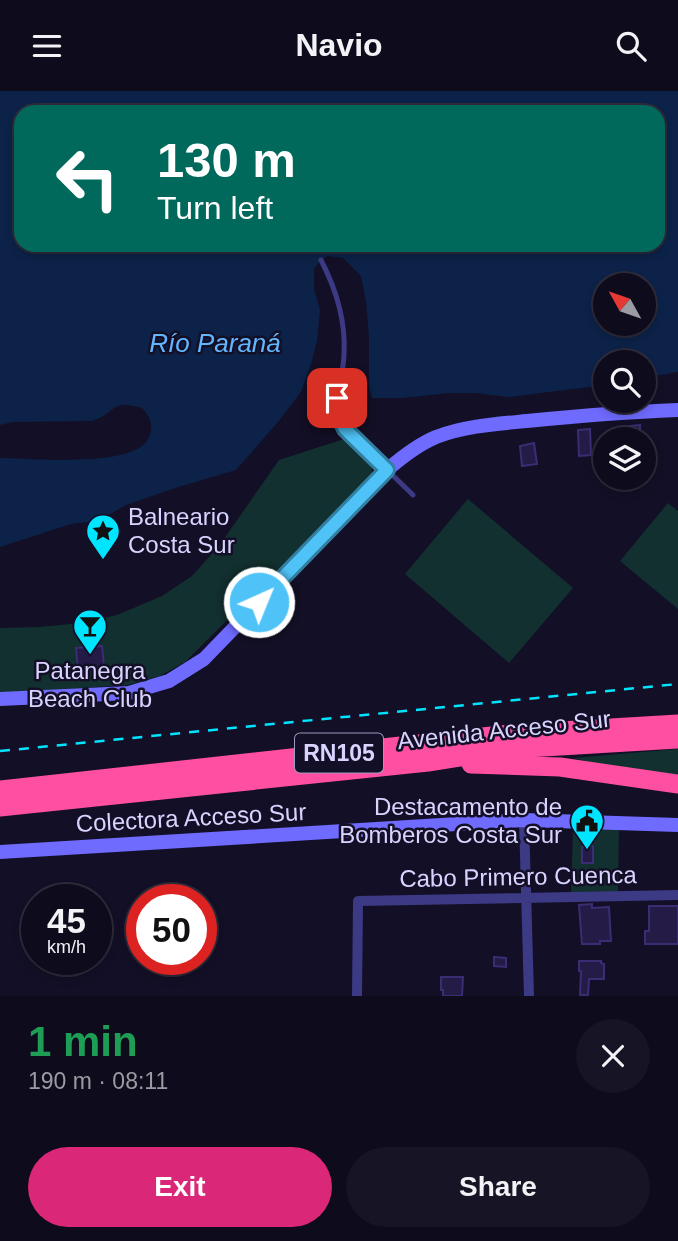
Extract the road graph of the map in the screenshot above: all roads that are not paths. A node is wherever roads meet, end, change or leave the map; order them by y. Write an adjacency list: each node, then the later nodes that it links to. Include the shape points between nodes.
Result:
1 (321, 260): 3 (lane, via 340,304 345,353 338,415 345,429)
2 (678, 410): 3 (main road, via 463,429 418,446)
3 (387, 470): 4 (lane); 5 (main road, via 204,659 169,681 129,693)
4 (413, 495)
5 (0, 699)
6 (678, 724): 10 (highway, Avenida Acceso Sur / RN105, via 510,734)
7 (678, 739): 8 (highway, Avenida Acceso Sur / RN105, via 510,749)
8 (428, 762): 9 (highway, via 560,767); 11 (highway, Avenida Acceso Sur / RN105)
9 (678, 784)
10 (0, 790)
11 (0, 807)
12 (524, 821): 13 (main road, Colectora Acceso Sur); 14 (main road, Colectora Acceso Sur); 16 (street)
13 (678, 825)
14 (0, 852)
15 (678, 895): 16 (street, Cabo Primero Cuenca)
16 (526, 898): 17 (street, Cabo Primero Cuenca, via 358,901); 18 (street)
17 (357, 996)
18 (529, 996)

